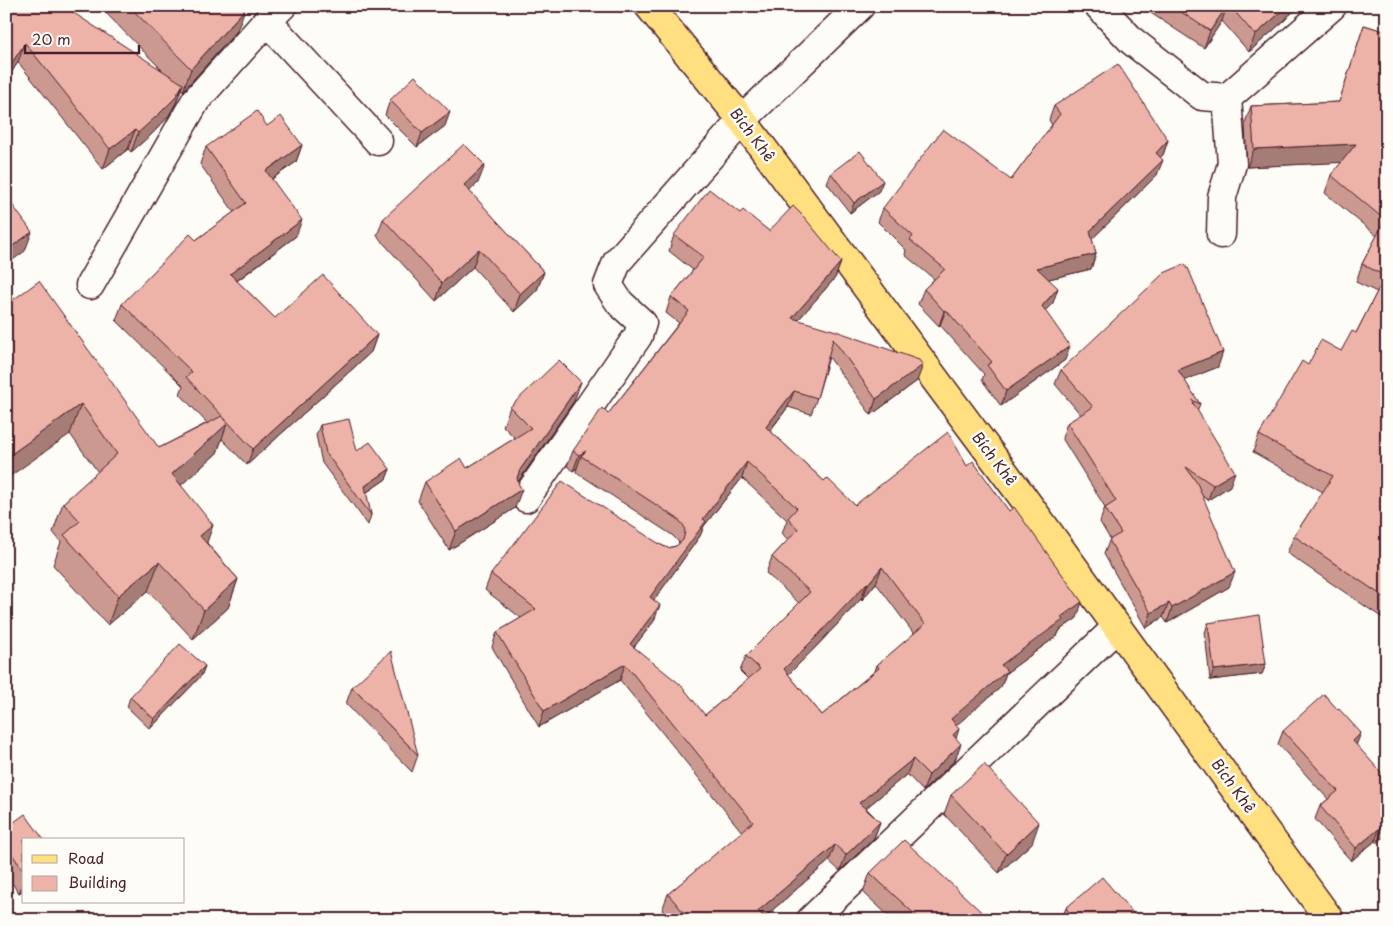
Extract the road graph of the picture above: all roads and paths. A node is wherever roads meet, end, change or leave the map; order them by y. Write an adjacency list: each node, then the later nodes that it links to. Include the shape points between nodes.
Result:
1 (649, 6): 7 (main road, Bích Khê)
2 (860, 6): 7 (street)
3 (1099, 6): 6 (street, via 1132,41 1202,96)
4 (1332, 6): 6 (street)
5 (274, 14): 8 (street); 10 (street, via 196,100)
6 (1227, 98): 9 (street, via 1232,164 1222,197)
7 (742, 120): 11 (street, via 617,262 608,285 620,303 642,323 638,336); 14 (main road, Bích Khê)
8 (378, 141)
9 (1221, 234)
10 (90, 285)
11 (545, 471): 12 (street); 13 (street)
12 (569, 486)
13 (526, 498)
14 (1117, 627): 15 (street); 16 (main road, Bích Khê)
15 (811, 920)
16 (1330, 920)

